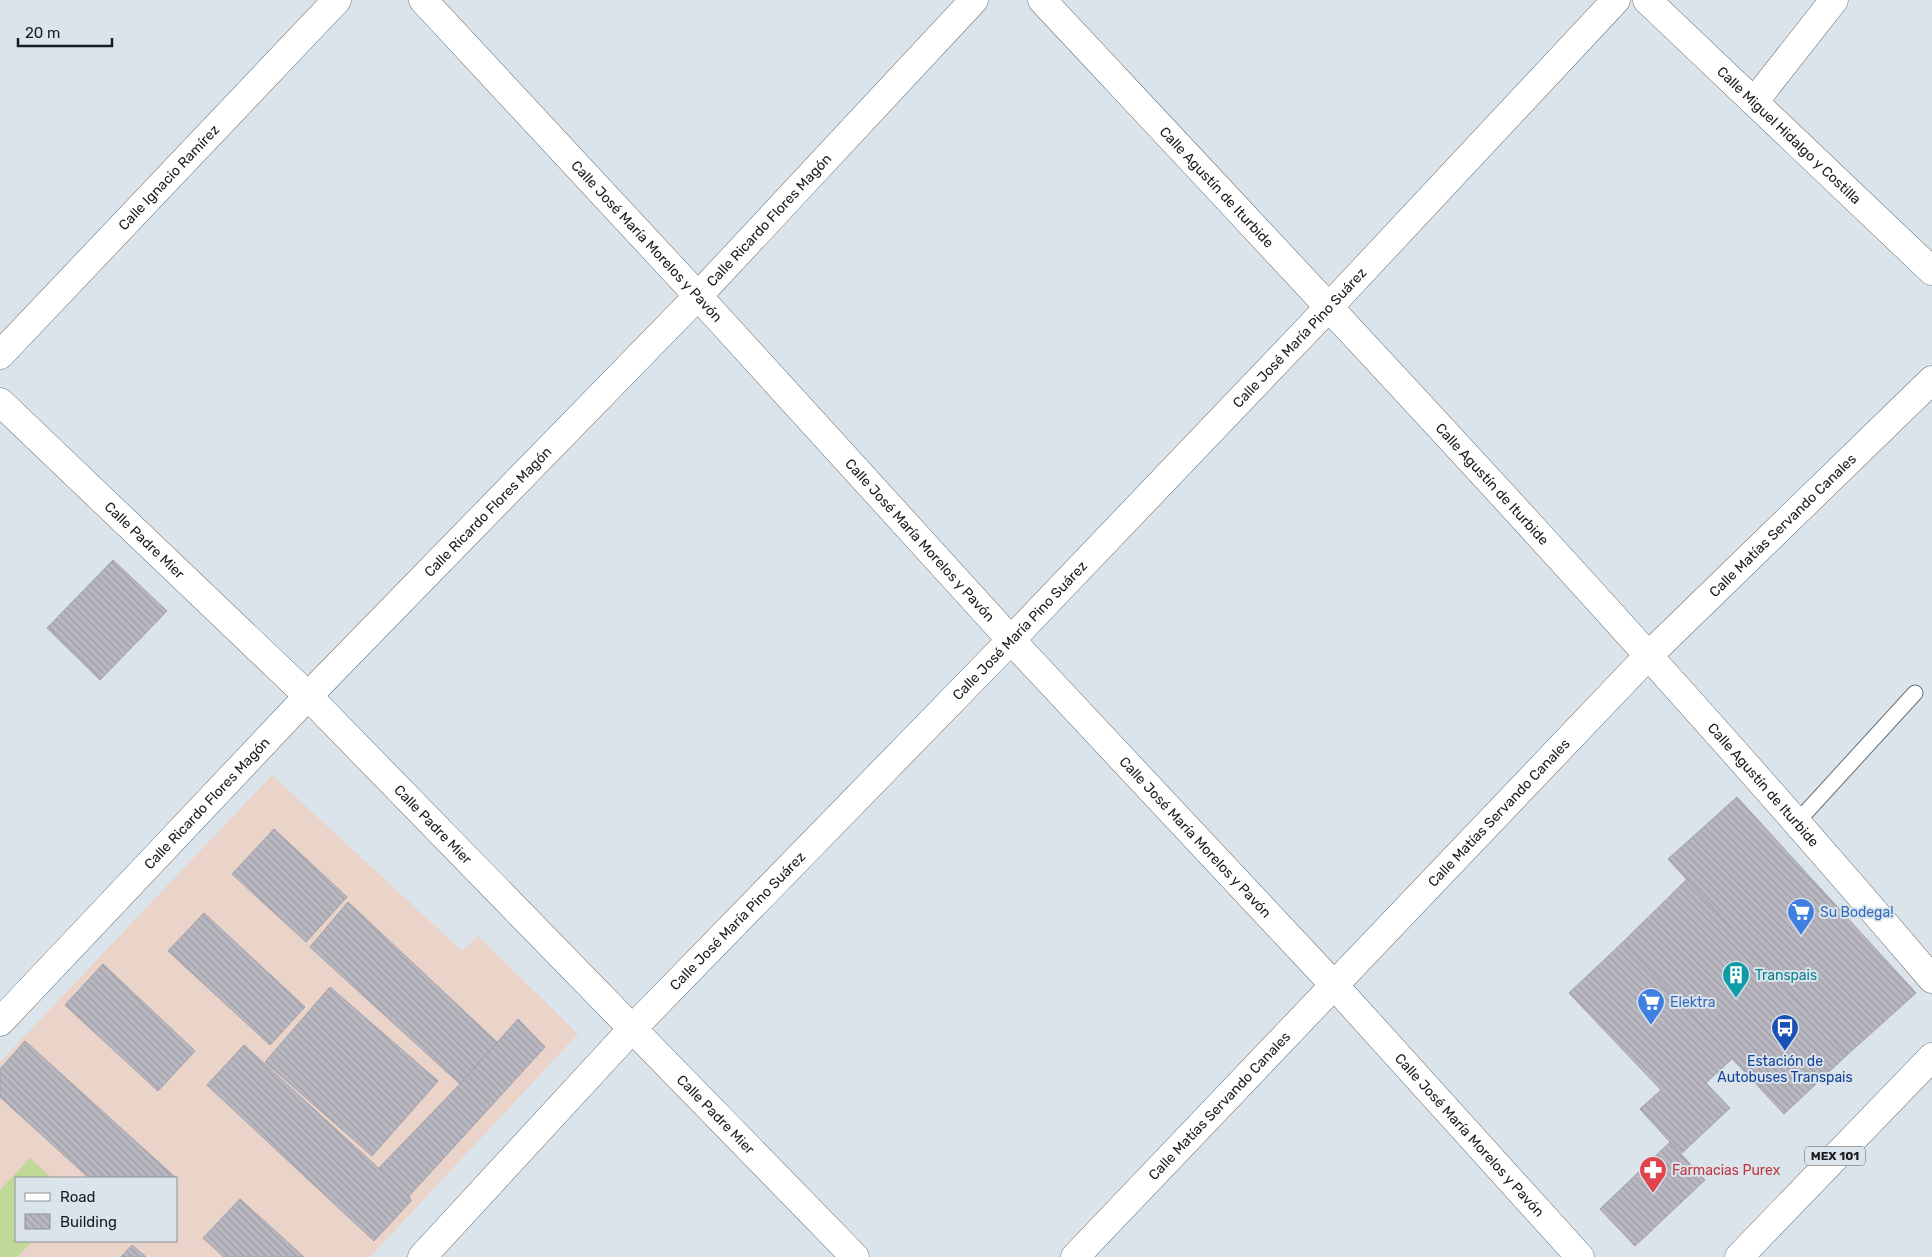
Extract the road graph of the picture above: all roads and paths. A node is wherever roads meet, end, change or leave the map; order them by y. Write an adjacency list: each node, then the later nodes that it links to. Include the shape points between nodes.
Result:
1 (337, 0): 12 (street, Calle Ignacio Ramírez)
2 (423, 0): 10 (street, Calle José María Morelos y Pavón)
3 (974, 0): 10 (street, Calle Ricardo Flores Magón)
4 (1042, 0): 11 (street, Calle Agustín de Iturbide)
5 (1616, 0): 11 (street, Calle José María Pino Suárez)
6 (1647, 0): 8 (street, Calle Miguel Hidalgo y Costilla)
7 (1834, 0): 8 (street)
8 (1754, 102): 9 (street, Calle Miguel Hidalgo y Costilla)
9 (1932, 272)
10 (698, 296): 15 (street, Calle José María Morelos y Pavón); 18 (street, Calle Ricardo Flores Magón)
11 (1330, 307): 15 (street, Calle José María Pino Suárez); 16 (street, Calle Agustín de Iturbide)
12 (0, 355)
13 (1932, 380): 16 (street, Calle Matías Servando Canales)
14 (0, 402): 18 (street, Calle Padre Mier)
15 (1010, 640): 21 (street, Calle José María Morelos y Pavón); 23 (street, Calle José María Pino Suárez)
16 (1648, 656): 19 (street, Calle Agustín de Iturbide); 21 (street, Calle Matías Servando Canales)
17 (1915, 693): 19 (lane)
18 (308, 696): 22 (street, Calle Ricardo Flores Magón); 23 (street, Calle Padre Mier)
19 (1798, 821): 20 (street, Calle Agustín de Iturbide)
20 (1932, 979)
21 (1334, 985): 27 (street, Calle Matías Servando Canales); 28 (street, Calle José María Morelos y Pavón)
22 (0, 1022)
23 (632, 1028): 25 (street, Calle José María Pino Suárez); 26 (street, Calle Padre Mier)
24 (1932, 1057): 29 (street, MEX 101)
25 (422, 1257)
26 (855, 1257)
27 (1075, 1257)
28 (1580, 1257)
29 (1739, 1257)

